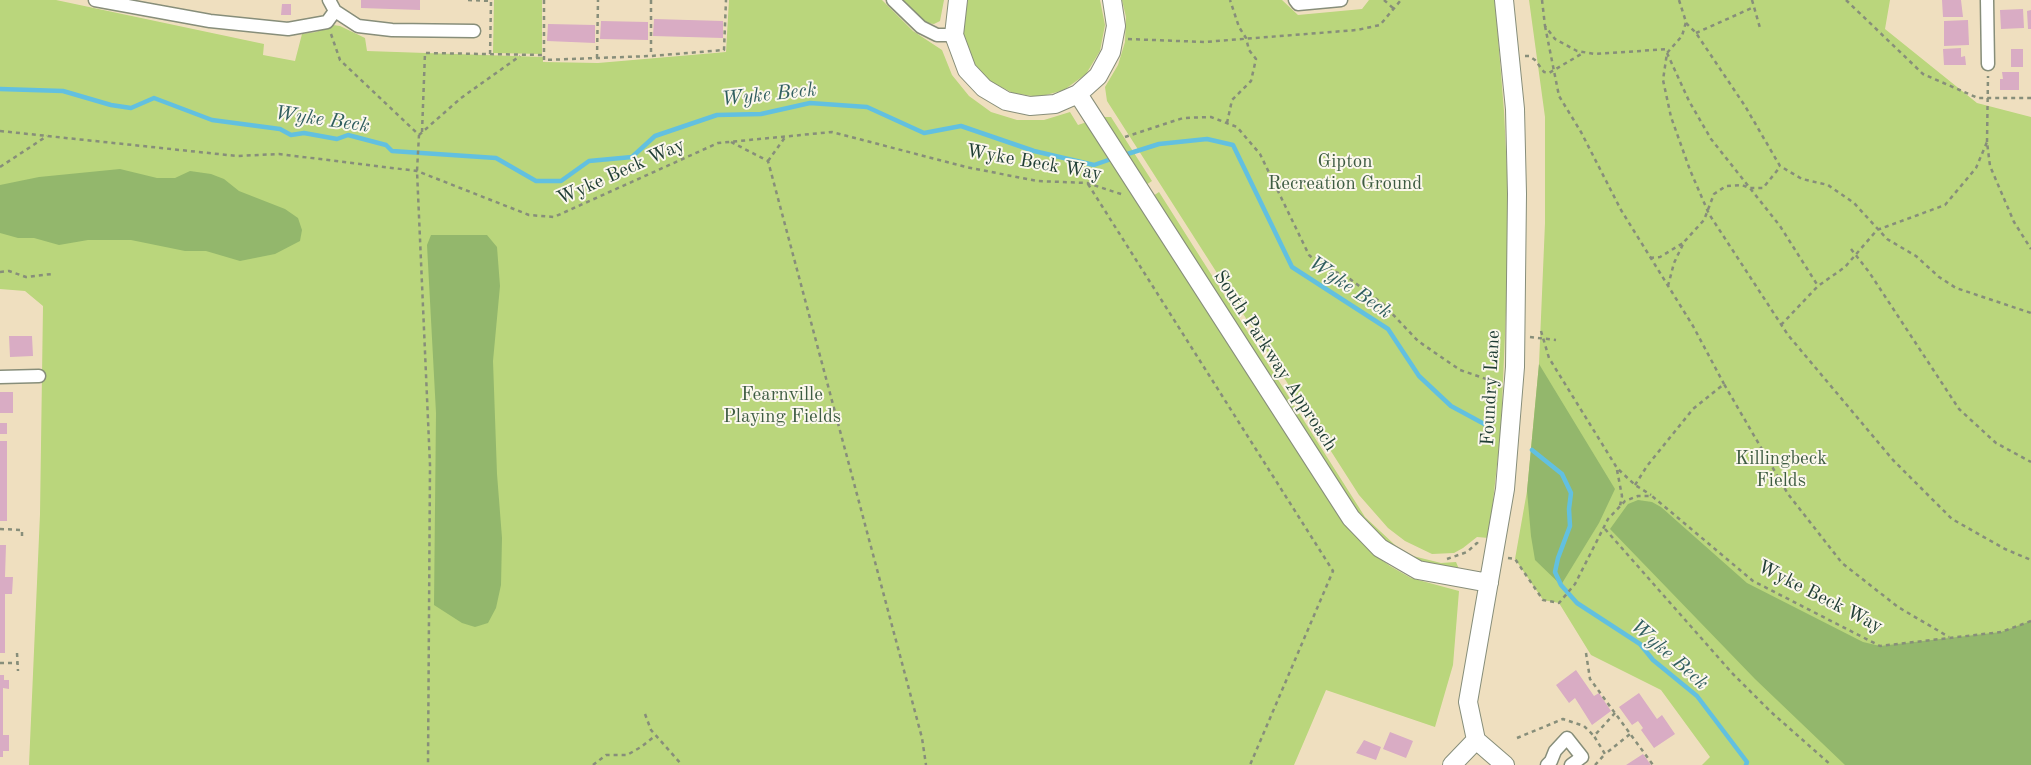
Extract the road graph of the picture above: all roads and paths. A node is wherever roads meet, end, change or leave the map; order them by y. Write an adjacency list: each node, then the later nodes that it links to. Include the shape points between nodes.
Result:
1 (95, 0): 24 (street, via 210,21 288,29)
2 (468, 0): 38 (path, via 491,1)
3 (544, 0): 37 (path)
4 (598, 0): 41 (path)
5 (651, 0): 39 (path)
6 (726, 0): 39 (path, via 724,50)
7 (892, 0): 30 (street, via 925,30 937,35)
8 (958, 0): 30 (street)
9 (1112, 0): 32 (street, via 1116,26)
10 (1230, 0): 31 (path)
11 (1295, 0): 12 (street, via 1298,4)
12 (1341, 0)
13 (1384, 0): 23 (path)
14 (1401, 0): 23 (path)
15 (1504, 0): 40 (street, Foundry Lane)
16 (1542, 0): 26 (path)
17 (1679, 0): 25 (path)
18 (1752, 0): 22 (path)
19 (1846, 0): 45 (path, via 1923,74 1978,98)
20 (1987, 0): 42 (street)
21 (332, 5): 24 (street); 28 (street, via 358,26 392,30)
22 (1754, 6): 27 (path); 29 (path)
23 (1394, 9): 31 (path, via 1380,25 1357,30)
24 (327, 22): 50 (path, via 340,60)
25 (1686, 22): 29 (path); 33 (path, via 1682,36)
26 (1545, 26): 34 (path, via 1555,38); 43 (path)
27 (1760, 28)
28 (474, 31)
29 (1696, 33): 57 (path)
30 (954, 35): 44 (street, via 967,70 984,88 1006,101 1030,106 1055,104)
31 (1246, 38): 32 (path, via 1204,42); 47 (path, via 1256,59 1251,82 1232,100)
32 (1114, 39): 44 (street, via 1112,52 1098,76)
33 (1671, 48): 34 (path, via 1595,54); 35 (path)
34 (1584, 52): 43 (path)
35 (1667, 53): 61 (path, via 1711,139); 63 (path, via 1663,80 1671,116)
36 (521, 55): 37 (path); 38 (path); 49 (path, via 461,98)
37 (544, 55): 41 (path, via 544,60)
38 (490, 56): 49 (path, via 425,53)
39 (651, 56): 41 (path)
40 (1510, 57): 43 (path, via 1529,56 1544,72); 77 (street, Foundry Lane, via 1517,194)
41 (597, 58)
42 (1988, 64): 45 (path)
43 (1555, 71): 69 (path, via 1559,96)
44 (1078, 94): 55 (street, South Parkway Approach)
45 (1988, 98): 46 (path); 54 (path)
46 (2031, 98)
47 (1227, 123): 55 (path, via 1211,116 1183,118); 83 (path, via 1237,127 1260,154 1309,255 1350,279 1383,304 1418,341 1460,370)
48 (0, 132): 51 (path, Wyke Beck Way)
49 (422, 132): 50 (path)
50 (419, 135): 59 (path)
51 (47, 136): 58 (path); 59 (path, Wyke Beck Way, via 237,156 279,154)
52 (786, 136): 53 (path, Wyke Beck Way); 56 (path); 60 (path, Wyke Beck Way, via 832,132 966,167 1037,181)
53 (730, 142): 56 (path); 59 (path, Wyke Beck Way, via 718,143 554,218 530,215)
54 (1988, 142): 64 (path, via 1976,168 1945,205); 67 (path, via 1990,166 2014,222)
55 (1113, 146): 62 (street, South Parkway Approach)
56 (768, 161): 115 (path, via 922,738)
57 (1780, 166): 61 (path, via 1763,188); 64 (path, via 1802,179 1828,185 1854,203)
58 (0, 167)
59 (417, 170): 112 (path, via 430,465)
60 (1087, 183): 62 (path, Wyke Beck Way, via 1132,197); 116 (path, via 1333,571)
61 (1749, 188): 63 (path, via 1726,186 1714,194); 73 (path, via 1780,226)
62 (1143, 193): 97 (street, South Parkway Approach, via 1351,518 1380,548 1418,570)
63 (1707, 209): 65 (path, via 1704,220); 75 (path)
64 (1877, 230): 68 (path); 74 (path, via 1956,288)
65 (1684, 242): 69 (path, via 1660,257); 72 (path)
66 (1851, 249): 68 (path)
67 (2031, 249)
68 (1856, 255): 73 (path); 84 (path, via 1959,409 1996,443)
69 (1650, 258): 72 (path)
70 (0, 272): 71 (path, via 9,271 26,277)
71 (52, 274)
72 (1668, 286): 82 (path, via 1694,326)
73 (1818, 286): 75 (path)
74 (2031, 313)
75 (1781, 325): 95 (path, via 1854,416 1952,519 2005,550)
76 (1540, 331): 78 (path)
77 (1516, 336): 78 (path); 83 (street, Foundry Lane)
78 (1542, 339): 79 (path); 85 (path, via 1549,358)
79 (1556, 340)
80 (39, 376): 81 (street)
81 (0, 377)
82 (1724, 384): 86 (path, via 1693,409); 99 (path, via 1788,494 1842,563 1898,607)
83 (1514, 389): 92 (street, Foundry Lane, via 1505,489)
84 (2031, 462)
85 (1617, 468): 86 (path, Wyke Beck Way); 88 (path, via 1622,496)
86 (1635, 486): 87 (path, Wyke Beck Way)
87 (1652, 496): 88 (path, via 1638,496 1625,501); 99 (path, Wyke Beck Way, via 1753,581 1880,646)
88 (1620, 507): 89 (path, via 1608,519)
89 (1605, 529): 92 (path, via 1575,584 1559,603 1543,600 1515,559); 122 (path, via 1732,673)
90 (0, 530): 91 (path, via 22,530)
91 (22, 539)
92 (1493, 556): 93 (path, via 1477,543); 97 (street, Foundry Lane)
93 (1453, 558): 94 (path); 96 (path)
94 (1441, 560)
95 (2031, 560)
96 (1460, 561)
97 (1489, 583): 109 (street, Foundry Lane, via 1468,702)
98 (2031, 621): 99 (path, Wyke Beck Way, via 2001,632)
99 (1950, 638)
100 (17, 653): 103 (path)
101 (1586, 653): 105 (path, via 1590,679)
102 (0, 663): 103 (path)
103 (18, 663): 104 (path)
104 (18, 671)
105 (1615, 713): 107 (path); 110 (path, via 1594,736)
106 (644, 714): 108 (path)
107 (1630, 734): 110 (path); 121 (path)
108 (655, 736): 113 (path, via 627,755 606,755); 114 (path)
109 (1476, 740): 117 (street); 118 (street)
110 (1605, 754): 120 (path)
111 (1552, 764): 119 (street, via 1555,751 1567,738 1582,757)
112 (428, 765)
113 (593, 765)
114 (682, 765)
115 (926, 765)
116 (1250, 765)
117 (1452, 765)
118 (1505, 765)
119 (1572, 765)
120 (1595, 765)
121 (1653, 765)
122 (1832, 765)

